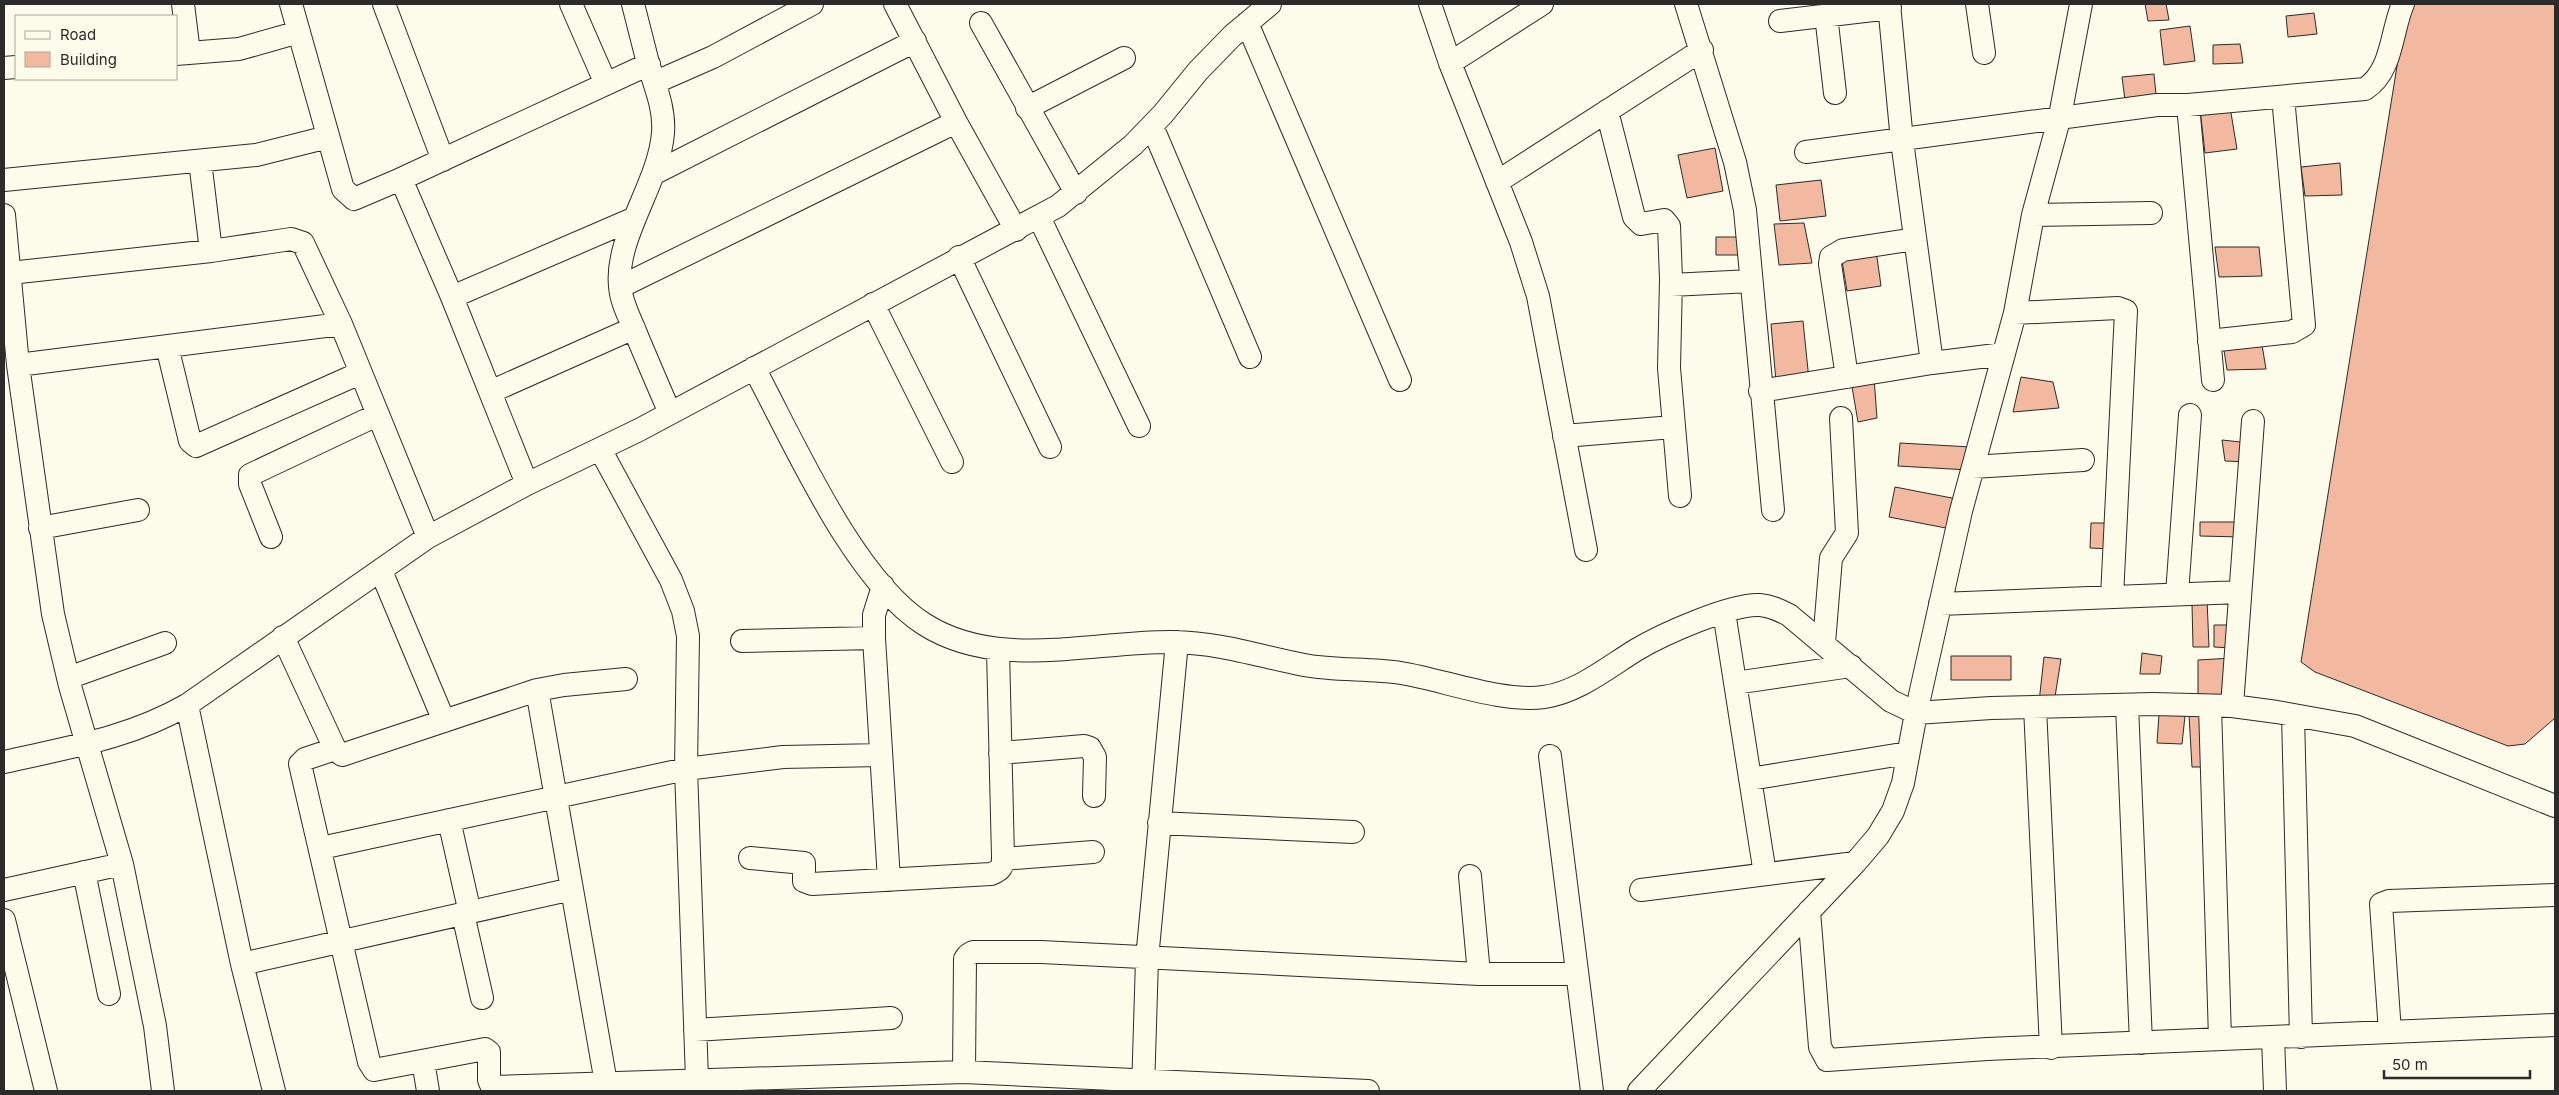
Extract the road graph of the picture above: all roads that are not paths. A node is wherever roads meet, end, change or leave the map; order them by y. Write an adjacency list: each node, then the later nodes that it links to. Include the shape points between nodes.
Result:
1 (183, 4): 23 (street)
2 (292, 4): 19 (street)
3 (384, 4): 39 (street)
4 (571, 4): 27 (street)
5 (633, 4): 26 (street)
6 (812, 4): 26 (street, via 713,58)
7 (895, 4): 20 (street)
8 (1430, 4): 25 (street)
9 (1542, 4): 25 (street)
10 (1686, 4): 21 (street)
11 (1977, 4): 22 (street)
12 (2081, 4): 33 (street)
13 (2403, 4): 29 (street, via 2393,43 2372,85 2365,89)
14 (1889, 6): 16 (street); 37 (street)
15 (1256, 12): 35 (street, via 1198,71); 73 (street)
16 (1826, 16): 17 (street); 28 (street)
17 (1780, 21)
18 (982, 23): 31 (street)
19 (299, 32): 23 (street, via 239,49); 36 (street)
20 (915, 41): 34 (street); 41 (street)
21 (1702, 50): 32 (street); 56 (street, via 1735,162)
22 (1984, 52)
23 (183, 53)
24 (1124, 58): 31 (street)
25 (1450, 63): 44 (street)
26 (652, 73): 27 (street); 41 (street, via 663,132)
27 (606, 84): 39 (street)
28 (1835, 93)
29 (2283, 97): 30 (street); 64 (street, via 2304,325 2292,332)
30 (2188, 105): 33 (street, via 2157,105); 64 (street)
31 (1027, 108): 45 (street)
32 (1607, 111): 44 (street); 57 (street, via 1634,217 1640,224 1664,220 1669,226)
33 (2060, 116): 37 (street); 48 (street)
34 (956, 122): 51 (street); 58 (street)
35 (1152, 126): 45 (street); 67 (street)
36 (328, 138): 40 (street, via 264,154); 42 (street, via 343,189 349,196 361,197)
37 (1902, 141): 38 (street); 52 (street)
38 (1806, 152)
39 (443, 160): 42 (street)
40 (200, 161): 43 (street); 53 (street)
41 (655, 173): 50 (street)
42 (401, 179): 59 (street)
43 (4, 180)
44 (1497, 182): 84 (street, via 1538,296)
45 (1076, 194): 49 (street)
46 (2152, 214): 48 (street)
47 (4, 215): 55 (street)
48 (2033, 215): 61 (street)
49 (1039, 217): 51 (street); 82 (street)
50 (635, 218): 58 (street, via 621,263); 59 (street)
51 (1016, 230): 54 (street)
52 (1915, 239): 68 (street); 72 (street, via 1843,250 1831,257)
53 (211, 251): 55 (street); 62 (street, via 291,239 303,243)
54 (959, 257): 60 (street); 85 (street)
55 (10, 273): 69 (street)
56 (1751, 280): 57 (street); 75 (street)
57 (1671, 285): 83 (street, via 1669,368)
58 (620, 288): 63 (street)
59 (452, 297): 76 (street)
60 (872, 304): 70 (street); 88 (street)
61 (2015, 312): 66 (street); 102 (street, via 2118,308 2126,311)
62 (340, 324): 65 (street); 71 (street)
63 (634, 328): 76 (street); 77 (street)
64 (2209, 341): 74 (street)
65 (167, 346): 69 (street); 71 (street, via 190,441 196,446)
66 (2004, 354): 68 (street); 89 (street)
67 (1250, 357)
68 (1932, 362): 72 (street)
69 (18, 365): 94 (street)
70 (754, 368): 77 (street); 99 (street, via 828,506)
71 (360, 373): 78 (street)
72 (1847, 376): 75 (street)
73 (1400, 380)
74 (2213, 380)
75 (1760, 391): 93 (street)
76 (490, 392): 90 (street)
77 (670, 414): 86 (street)
78 (377, 415): 95 (street); 96 (street, via 250,475 250,484)
79 (2190, 415): 101 (street)
80 (1841, 418): 110 (street, via 1847,533 1832,558)
81 (2253, 421): 100 (street)
82 (1139, 426)
83 (1673, 427): 84 (street); 91 (street)
84 (1564, 436): 97 (street)
85 (1050, 447)
86 (600, 449): 90 (street); 131 (street, via 671,580 684,611 688,636)
87 (2083, 460): 89 (street)
88 (952, 462)
89 (1973, 467): 103 (street)
90 (527, 484): 95 (street)
91 (1680, 496)
92 (138, 510): 94 (street)
93 (1772, 510)
94 (40, 528): 113 (street, via 53,614)
95 (428, 537): 98 (street)
96 (271, 538)
97 (1586, 550)
98 (381, 571): 105 (street); 123 (street)
99 (883, 586): 106 (street, via 874,615); 111 (street, via 921,622 939,633)
100 (2240, 592): 101 (street); 119 (street)
101 (2178, 594): 102 (street)
102 (2112, 597): 103 (street)
103 (1940, 604): 121 (street)
104 (1724, 612): 108 (street, via 1640,648 1565,691 1544,697 1521,698 1400,673 1329,669 1227,646); 110 (street, via 1758,605 1776,609 1789,615); 115 (street)
105 (283, 637): 117 (street); 125 (street)
106 (874, 638): 107 (street); 128 (street)
107 (742, 641)
108 (1178, 642): 111 (street); 137 (street)
109 (165, 643): 113 (street)
110 (1824, 643): 112 (street)
111 (998, 650): 126 (street)
112 (1851, 666): 115 (street); 121 (street, via 1891,700)
113 (68, 678): 124 (street)
114 (626, 679): 116 (street)
115 (1735, 683): 132 (street)
116 (537, 690): 123 (street); 133 (street)
117 (187, 705): 124 (street, via 137,730); 158 (street)
118 (2127, 705): 119 (street); 120 (street); 170 (street)
119 (2221, 706): 122 (street); 169 (street)
120 (2035, 707): 121 (street); 171 (street)
121 (1916, 713): 127 (street)
122 (2292, 715): 135 (street, via 2355,726); 167 (street)
123 (444, 721): 125 (street, via 347,754 342,755)
124 (88, 742): 130 (street); 144 (street)
125 (335, 749): 139 (street, via 305,759 300,764)
126 (1000, 753): 134 (street, via 1090,748 1095,758); 142 (street)
127 (1908, 753): 132 (street); 143 (street, via 1894,811)
128 (881, 755): 131 (street, via 783,757); 148 (street)
129 (1550, 756): 160 (street)
130 (4, 762)
131 (686, 769): 133 (street); 165 (street)
132 (1750, 780): 146 (street)
133 (556, 796): 136 (street); 149 (street)
134 (1094, 796)
135 (2555, 806)
136 (449, 820): 139 (street); 154 (street)
137 (1160, 823): 138 (street); 157 (street)
138 (1353, 832)
139 (321, 848): 156 (street)
140 (1093, 852): 142 (street)
141 (750, 858): 148 (street, via 804,863 806,884)
142 (1003, 859): 148 (street, via 999,871 991,874)
143 (1855, 863): 146 (street); 153 (street)
144 (122, 864): 145 (street); 180 (street, via 155,1026)
145 (84, 872): 150 (street); 161 (street)
146 (1765, 874): 151 (street)
147 (1470, 876): 159 (street)
148 (889, 880)
149 (572, 889): 154 (street); 174 (street)
150 (4, 890)
151 (1641, 890)
152 (2555, 895): 166 (street, via 2389,901 2381,904)
153 (1809, 911): 171 (street, via 1820,1047 1827,1060); 186 (street)
154 (467, 913): 156 (street); 162 (street)
155 (4, 920): 179 (street)
156 (341, 942): 158 (street); 172 (street, via 371,1067 378,1070)
157 (1147, 959): 159 (street); 173 (street, via 1041,952 973,952 968,955 965,965); 177 (street)
158 (242, 964): 181 (street)
159 (1479, 974): 160 (street)
160 (1576, 974): 185 (street)
161 (109, 994)
162 (482, 998)
163 (891, 1018): 165 (street)
164 (2555, 1025): 166 (street)
165 (695, 1030): 175 (street)
166 (2390, 1032): 167 (street)
167 (2301, 1037): 168 (street)
168 (2273, 1038): 169 (street); 187 (street)
169 (2220, 1039): 170 (street)
170 (2141, 1043): 171 (street)
171 (2051, 1048)
172 (423, 1061): 174 (street, via 485,1049 489,1052 492,1087); 182 (street)
173 (964, 1072): 176 (street); 177 (street)
174 (606, 1083): 175 (street)
175 (685, 1083): 176 (street)
176 (854, 1083)
177 (1143, 1085): 178 (street)
178 (1274, 1088): 183 (street)
179 (46, 1091)
180 (163, 1091)
181 (274, 1091)
182 (428, 1091)
183 (1361, 1091): 184 (street)
184 (1368, 1091)
185 (1592, 1091)
186 (1639, 1091)
187 (2275, 1091)

